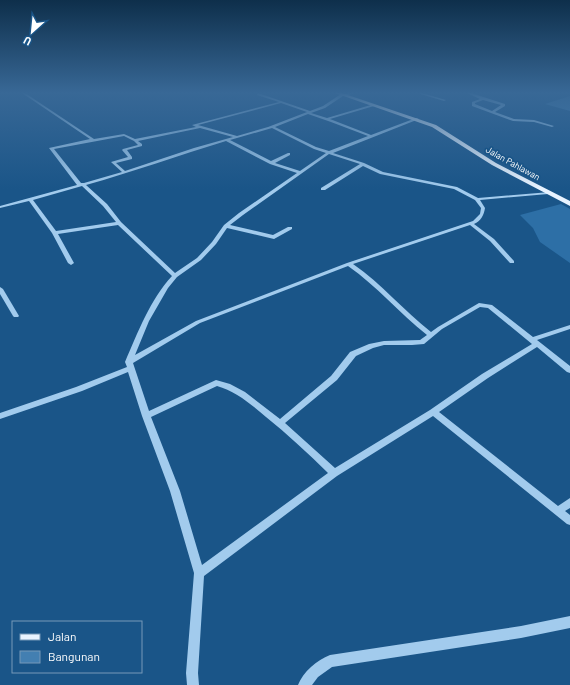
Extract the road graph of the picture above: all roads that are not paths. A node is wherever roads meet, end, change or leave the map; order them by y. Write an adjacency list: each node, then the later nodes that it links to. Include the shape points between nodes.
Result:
1 (71, 125): 13 (street)
2 (195, 125): 10 (street)
3 (278, 125): 9 (street)
4 (342, 125): 11 (street)
5 (401, 125): 11 (street)
6 (431, 125): 24 (main road, Jalan Pahlawan, via 494,164)
7 (548, 125): 8 (street)
8 (552, 126)
9 (273, 127): 12 (street); 16 (street)
10 (199, 128): 12 (street); 14 (street)
11 (370, 136): 16 (street)
12 (237, 137): 15 (street)
13 (93, 140): 14 (street, via 124,135); 22 (street, via 51,148)
14 (135, 140): 21 (street, via 141,145 124,150 131,158 113,162)
15 (227, 140): 18 (street); 21 (street)
16 (328, 153): 19 (street); 20 (street)
17 (289, 154): 18 (street)
18 (271, 163): 20 (street)
19 (363, 164): 23 (street); 26 (street, via 390,175 449,186)
20 (299, 172): 31 (street)
21 (125, 173): 22 (street)
22 (81, 184): 25 (street); 29 (street, via 105,205)
23 (323, 189)
24 (548, 193): 26 (street); 27 (main road, Jalan Pahlawan)
25 (30, 198): 28 (street); 33 (street)
26 (477, 199): 30 (street, via 483,208 482,214)
27 (570, 204)
28 (0, 207)
29 (119, 223): 33 (street); 37 (street)
30 (471, 224): 34 (street, via 492,240); 36 (street)
31 (226, 226): 32 (street, via 272,237); 37 (street, via 199,259)
32 (290, 228)
33 (55, 233): 35 (street)
34 (512, 262)
35 (71, 263)
36 (348, 264): 41 (street, via 366,276 408,317); 43 (street, via 198,322)
37 (175, 276): 43 (street, via 146,321)
38 (0, 289): 39 (street)
39 (16, 316)
40 (570, 327): 42 (street)
41 (431, 335): 42 (street, via 482,304 490,306); 48 (street, via 422,342 384,343 353,354 334,378)
42 (534, 342): 44 (street); 45 (street)
43 (130, 365): 46 (street, via 79,389); 47 (street)
44 (570, 370)
45 (433, 412): 49 (street); 51 (street)
46 (0, 416)
47 (146, 416): 48 (street, via 219,382 233,388); 53 (street, via 175,492)
48 (280, 423): 49 (street)
49 (334, 473): 53 (street)
50 (570, 502): 51 (street)
51 (558, 511): 52 (street)
52 (570, 522)
53 (199, 573): 55 (street)
54 (570, 622): 56 (street, via 521,632 330,661 314,673)
55 (193, 685)
56 (304, 685)

